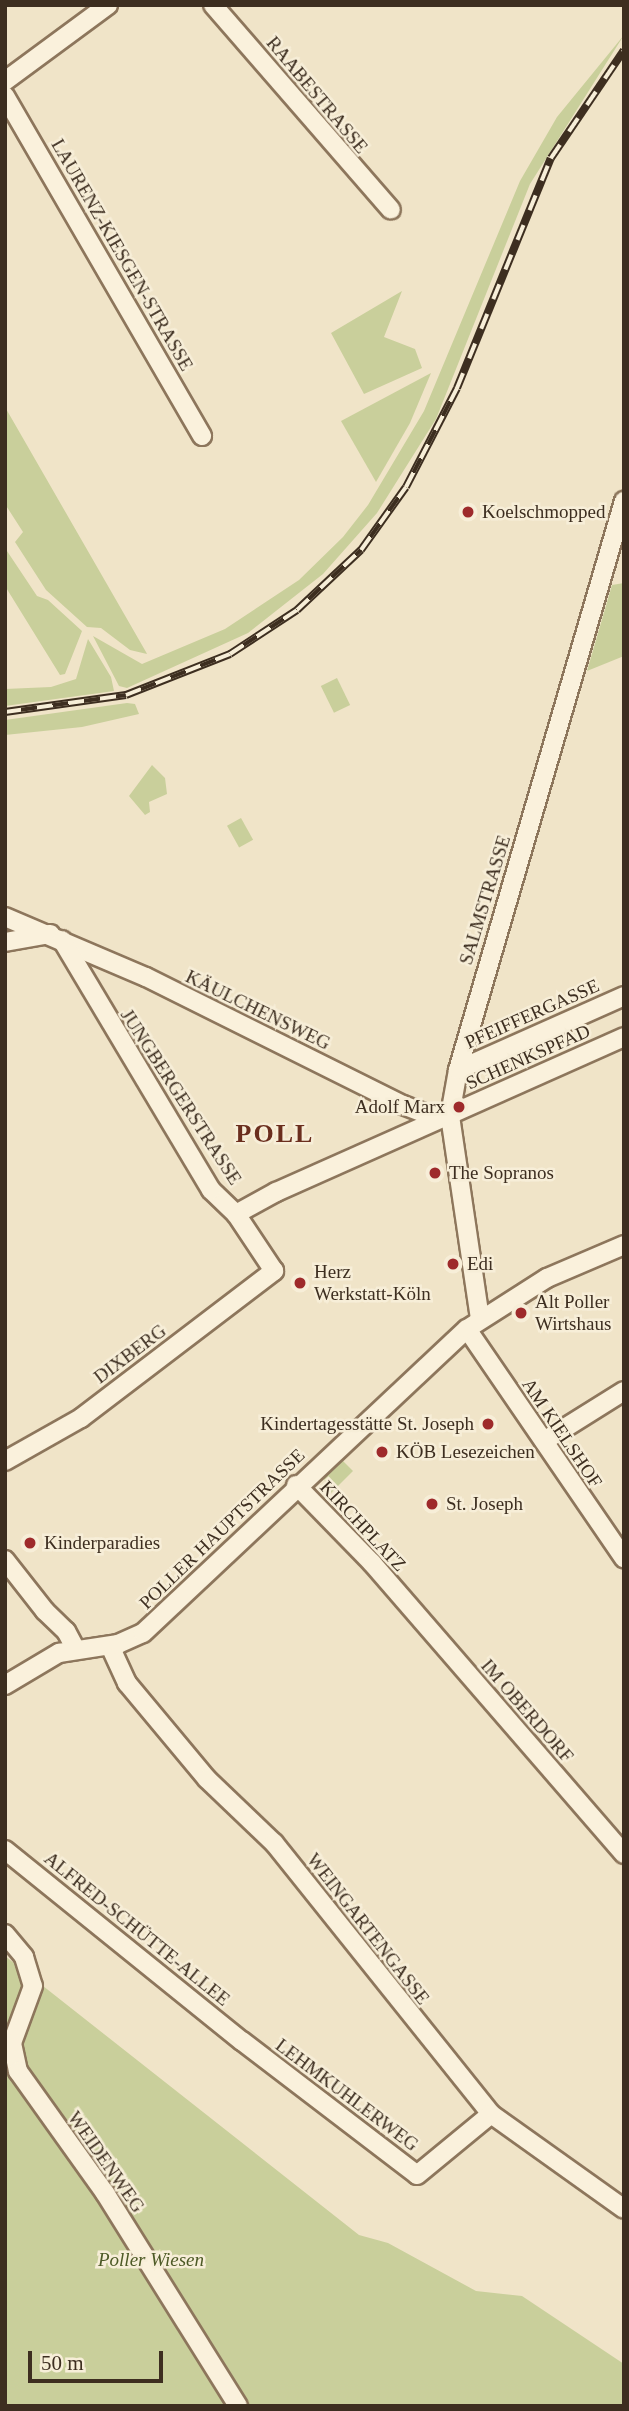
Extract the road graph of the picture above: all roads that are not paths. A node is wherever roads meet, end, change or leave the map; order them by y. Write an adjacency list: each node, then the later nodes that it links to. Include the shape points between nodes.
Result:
1 (108, 5): 3 (street)
2 (213, 5): 5 (street, RAABESTRASSE)
3 (5, 81)
4 (5, 96): 6 (street, LAURENZ-KIESGEN-STRASSE)
5 (391, 210)
6 (202, 436)
7 (624, 500): 13 (street, SALMSTRASSE)
8 (5, 917): 9 (street, KÄULCHENSWEG)
9 (56, 937): 10 (street); 14 (street, KÄULCHENSWEG, via 403,1105 427,1114); 15 (street, JUNGBERGERSTRASSE, via 211,1189)
10 (5, 942)
11 (624, 996): 13 (street, PFEIFFERGASSE)
12 (624, 1037): 14 (street, SCHENKSPFAD)
13 (458, 1070): 14 (street, SALMSTRASSE)
14 (450, 1115): 15 (street, SCHENKSPFAD); 18 (street, SALMSTRASSE)
15 (236, 1214): 17 (street, JUNGBERGERSTRASSE)
16 (624, 1245): 18 (street, POLLER HAUPTSTRASSE, via 547,1278)
17 (274, 1271): 21 (street, DIXBERG, via 81,1418)
18 (474, 1324): 20 (street, AM KIELSHOF); 22 (street, POLLER HAUPTSTRASSE)
19 (624, 1391): 20 (street)
20 (544, 1441): 23 (street, AM KIELSHOF)
21 (5, 1461)
22 (296, 1485): 25 (street, KIRCHPLATZ); 26 (street, POLLER HAUPTSTRASSE, via 149,1628)
23 (624, 1558)
24 (5, 1560): 27 (street, via 66,1630)
25 (399, 1596): 30 (street, IM OBERDORF)
26 (110, 1646): 27 (street, POLLER HAUPTSTRASSE); 33 (street, WEINGARTENGASSE, via 127,1683 207,1779 274,1843)
27 (75, 1648): 28 (street)
28 (5, 1685)
29 (5, 1850): 32 (street, ALFRED-SCHÜTTE-ALLEE)
30 (624, 1854)
31 (5, 1934): 35 (street, WEIDENWEG, via 24,1957 33,1986 12,2043 18,2071 105,2193)
32 (242, 2041): 33 (street, LEHMKUHLERWEG, via 417,2175)
33 (491, 2114): 34 (street, WEINGARTENGASSE)
34 (624, 2209)
35 (238, 2406)

